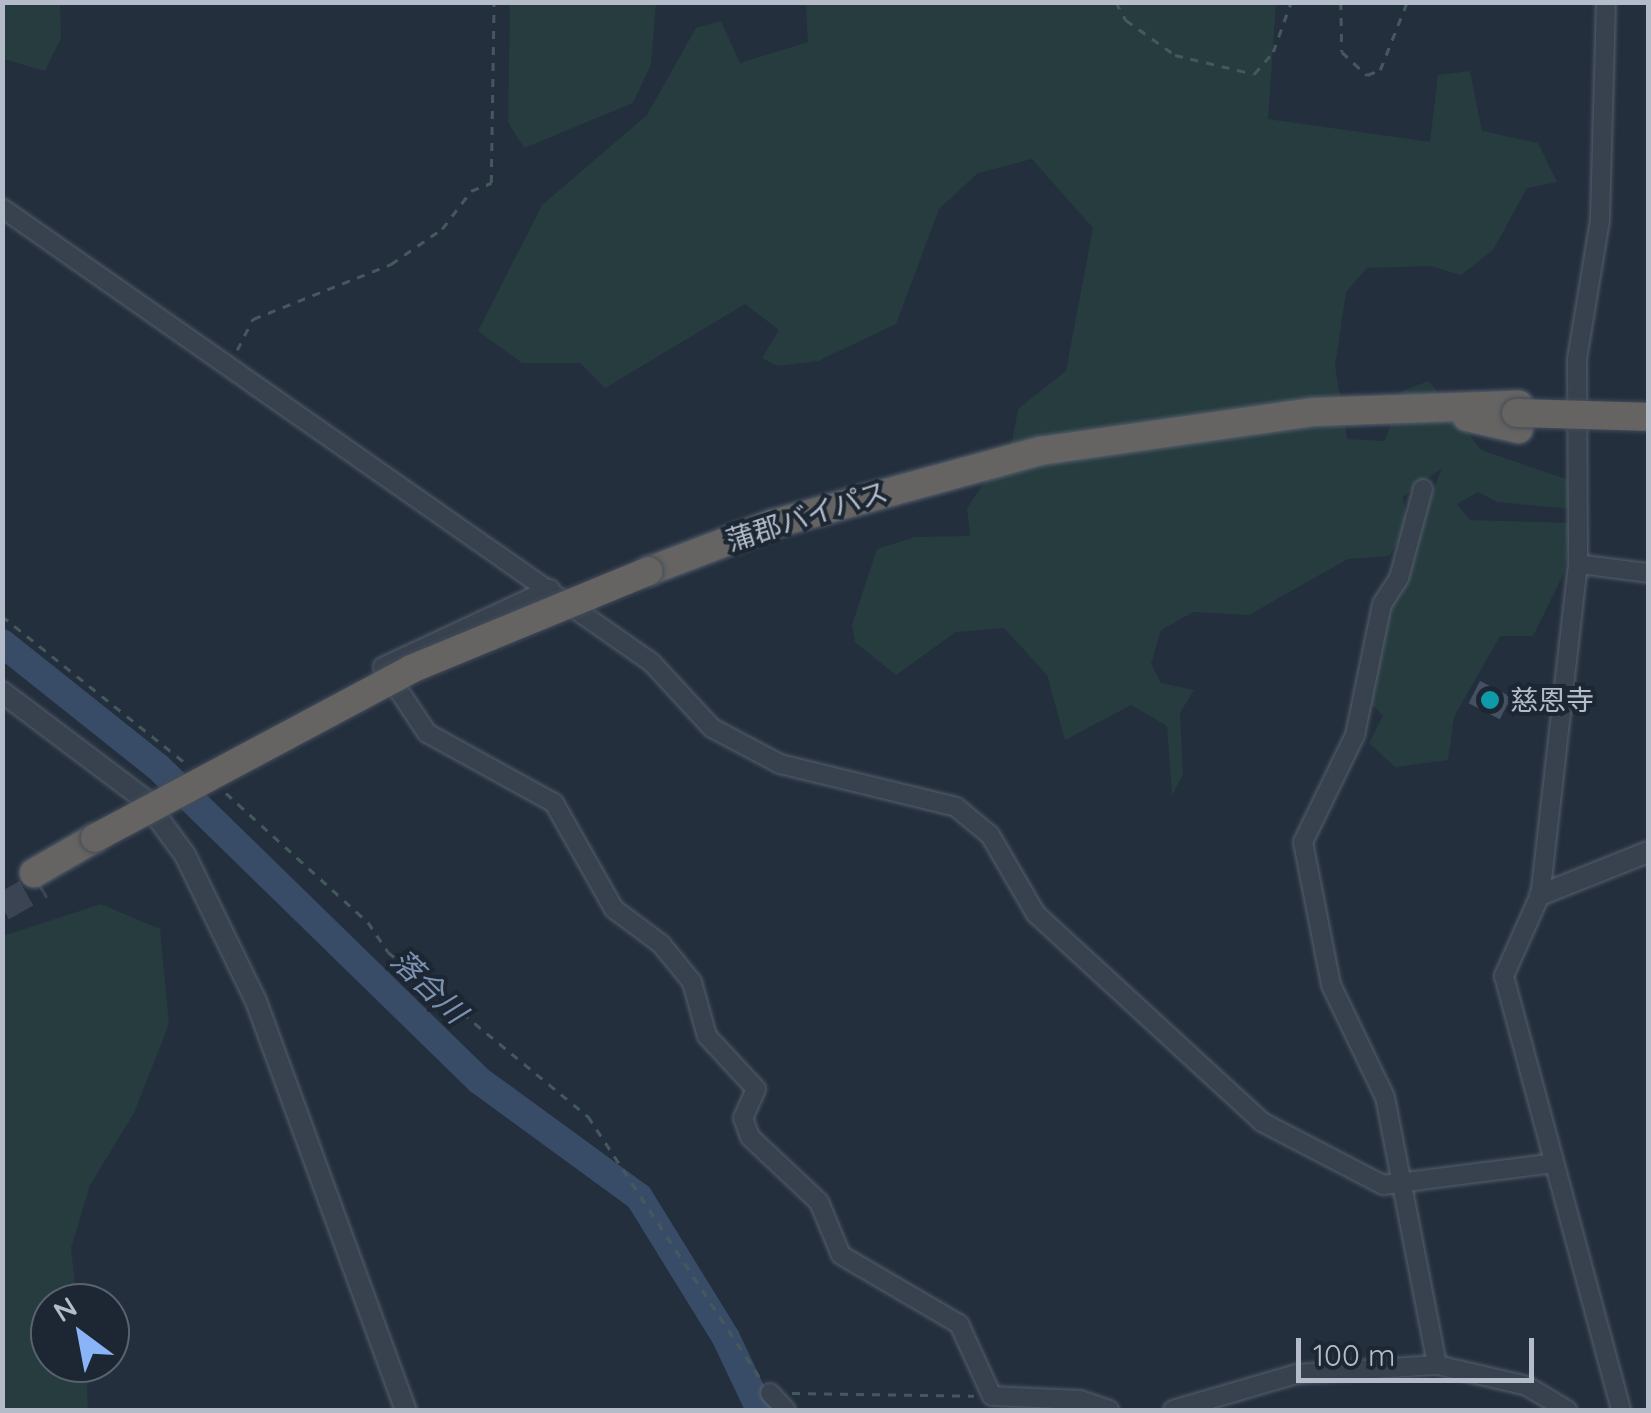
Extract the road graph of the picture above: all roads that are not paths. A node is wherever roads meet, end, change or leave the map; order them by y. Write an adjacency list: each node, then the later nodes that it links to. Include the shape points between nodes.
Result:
1 (1606, 2): 9 (street, via 1600,220 1577,359)
2 (2, 208): 12 (street)
3 (1648, 398): 5 (highway)
4 (1648, 408): 5 (highway)
5 (1519, 410): 6 (highway, bridge); 7 (highway); 11 (highway, 蒲郡バイパス, via 1196,436 1046,462 804,526); 11 (highway, 蒲郡バイパス, via 1420,406 1191,426 1040,451 790,519)
6 (1648, 416)
7 (1648, 435)
8 (1423, 489): 18 (street, via 1408,553 1382,604 1354,735 1303,842 1331,986 1376,1066)
9 (1578, 564): 10 (street); 16 (street)
10 (1648, 573)
11 (651, 575): 15 (highway, 蒲郡バイパス, bridge, via 411,669)
12 (550, 589): 18 (street, via 652,663 712,728 780,764 956,807 990,835 1036,914 1262,1122 1382,1184); 21 (street, via 383,667 427,733 554,803 614,909 660,944 692,982 707,1036 756,1089 743,1118 750,1137 820,1202 841,1255 959,1324 992,1396)
13 (2, 692): 22 (street, via 144,799 185,855 256,1001)
14 (1648, 852): 16 (street)
15 (38, 879)
16 (1540, 894): 17 (street, via 1504,976)
17 (1554, 1163): 18 (street); 27 (street)
18 (1404, 1182): 19 (street)
19 (1437, 1365): 25 (street, via 1296,1374); 26 (street, via 1527,1386)
20 (770, 1393): 23 (street)
21 (1077, 1406): 24 (street)
22 (406, 1410)
23 (786, 1410)
24 (1109, 1410)
25 (1173, 1410)
26 (1566, 1410)
27 (1621, 1410)

